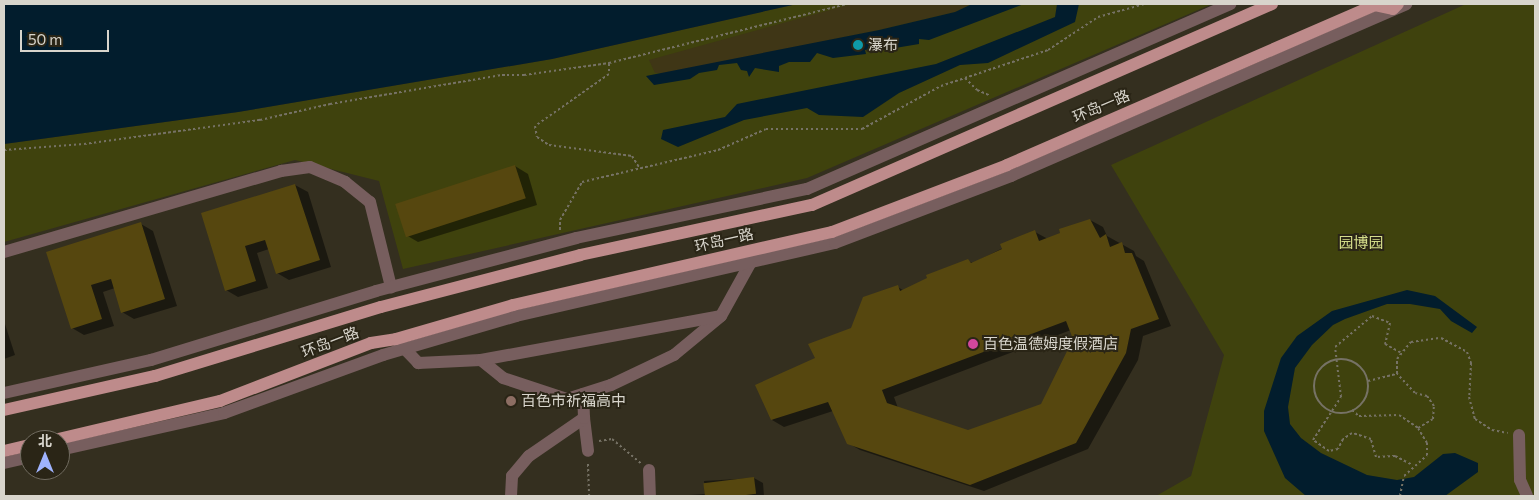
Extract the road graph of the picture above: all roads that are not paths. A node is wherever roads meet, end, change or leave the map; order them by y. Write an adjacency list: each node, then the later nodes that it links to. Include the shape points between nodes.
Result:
1 (1230, 4): 9 (street, via 807,189 561,242)
2 (1272, 4): 15 (main road, 环岛一路, via 812,206 580,255 381,307 155,376)
3 (1376, 4): 5 (main road); 6 (main road, 环岛一路, via 1007,165 832,232)
4 (1406, 4): 5 (street)
5 (1396, 7): 8 (street, via 1011,176 835,244)
6 (757, 249): 8 (street); 11 (main road, 环岛一路, via 513,305)
7 (4, 252): 9 (street, via 282,171 310,168 345,182 370,202)
8 (750, 263): 10 (street); 11 (street)
9 (391, 287): 13 (street, via 151,360)
10 (721, 316): 12 (street); 14 (street, via 674,355 611,385)
11 (400, 344): 12 (street, via 418,363); 18 (main road, 环岛一路, via 371,343 220,402); 20 (street, via 224,413)
12 (481, 360): 14 (street, via 503,378 567,399)
13 (4, 393)
14 (583, 394): 16 (street)
15 (4, 410)
16 (584, 418): 22 (street); 26 (street, via 530,456 512,476)
17 (1519, 435): 28 (street, via 1520,480)
18 (70, 436)
19 (20, 448): 21 (main road)
20 (70, 448)
21 (4, 451)
22 (588, 451)
23 (20, 459): 24 (street)
24 (4, 463)
25 (649, 470): 27 (street)
26 (511, 496)
27 (650, 496)
28 (1527, 496)

